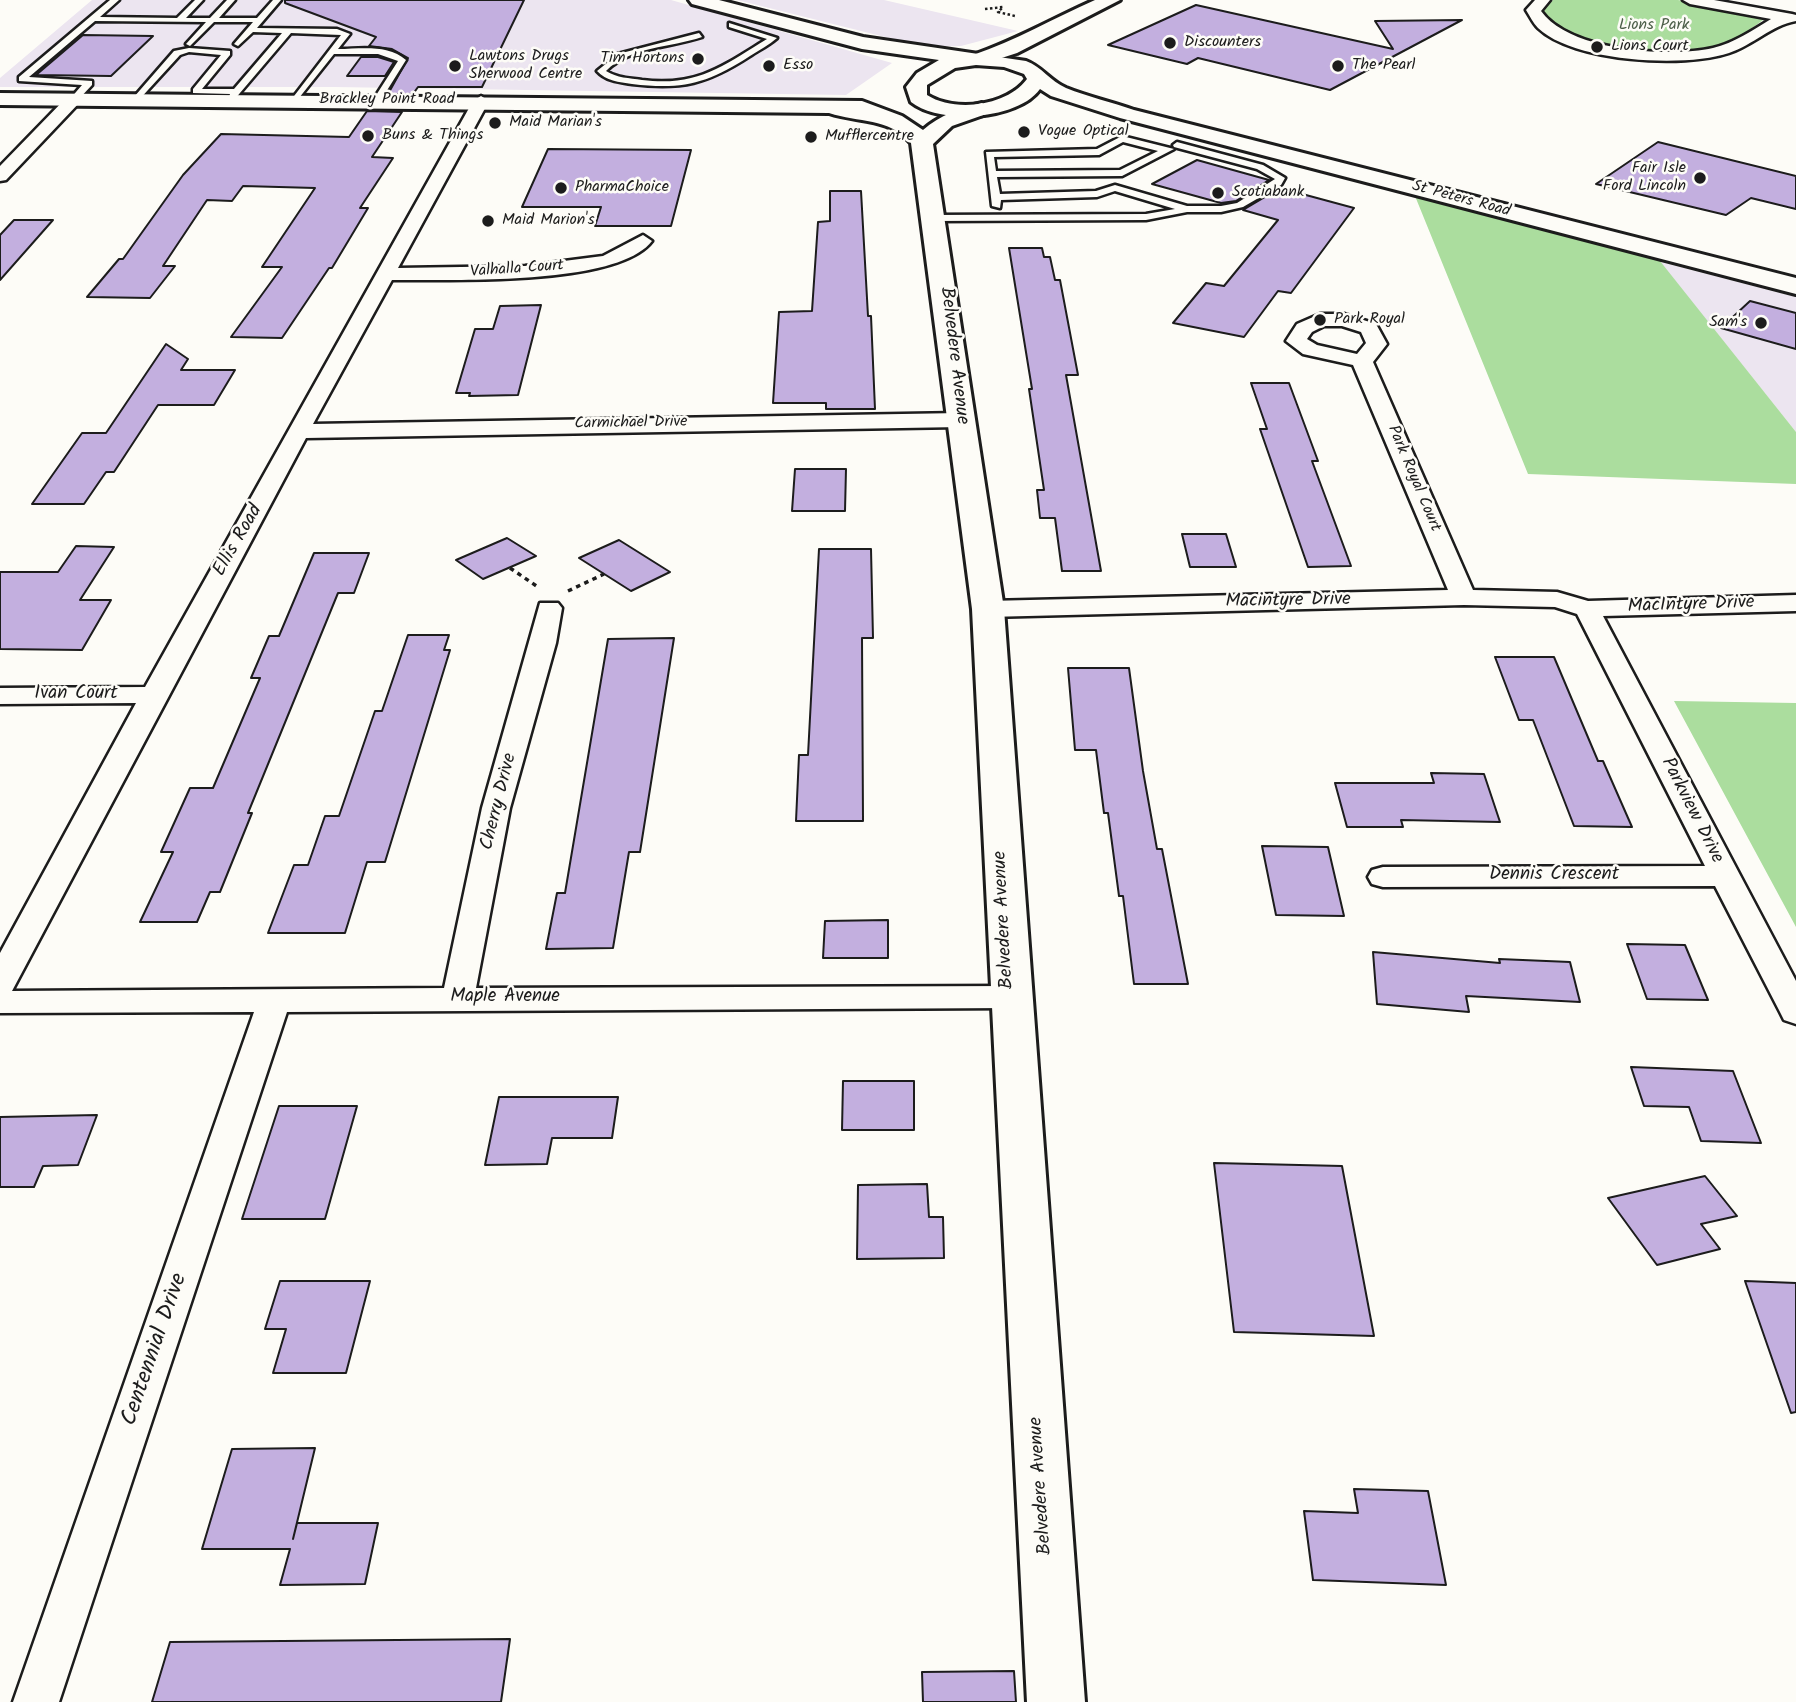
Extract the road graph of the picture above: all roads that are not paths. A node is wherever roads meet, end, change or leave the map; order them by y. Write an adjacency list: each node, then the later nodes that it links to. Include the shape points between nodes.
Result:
1 (115, 0): 10 (lane)
2 (199, 0): 11 (lane)
3 (231, 0): 12 (lane)
4 (277, 0): 13 (lane)
5 (703, 0): 19 (main road)
6 (1111, 0): 17 (main road)
7 (1543, 0): 9 (street, via 1533,10 1537,21 1568,39 1661,56 1723,50)
8 (1690, 0): 9 (street)
9 (1790, 18)
10 (93, 19): 11 (lane); 28 (lane, via 22,79 89,83)
11 (179, 20): 12 (lane)
12 (211, 20): 13 (lane); 20 (lane)
13 (259, 20): 15 (lane)
14 (732, 25): 18 (lane, via 773,38 703,81 639,83 608,77 601,71 636,50)
15 (250, 30): 16 (lane); 21 (lane)
16 (288, 31): 22 (lane, via 346,34); 26 (lane)
17 (1038, 33): 23 (main road, via 1010,49); 24 (main road, via 1030,51)
18 (699, 35)
19 (862, 43): 23 (main road); 25 (main road, via 908,61)
20 (190, 44)
21 (238, 44)
22 (333, 52): 30 (lane); 31 (lane, via 381,52 402,60)
23 (977, 59): 24 (main road, St Peters Road, via 1008,62); 25 (main road, via 940,68)
24 (1035, 75): 35 (main road, via 1018,99); 36 (main road, St Peters Road, via 1069,97)
25 (924, 91): 33 (main road, Brackley Point Road); 34 (main road, Brackley Point Road); 35 (main road, St Peters Road); 38 (main road)
26 (233, 96): 29 (main road, Brackley Point Road); 29 (lane, via 196,91 227,53 189,50 177,53); 30 (main road, Brackley Point Road)
27 (0, 99): 28 (main road, Brackley Point Road)
28 (74, 99): 29 (main road, Brackley Point Road); 43 (street)
29 (137, 99)
30 (295, 100): 31 (main road, Brackley Point Road)
31 (377, 100): 32 (main road, Brackley Point Road)
32 (481, 101): 33 (main road, Brackley Point Road); 50 (street, Ellis Road)
33 (773, 106): 34 (main road, Brackley Point Road)
34 (836, 108): 38 (main road, via 893,118)
35 (988, 108): 36 (main road, St Peters Road); 38 (main road, via 945,122)
36 (1127, 114): 37 (main road, St Peters Road)
37 (1203, 132): 39 (lane); 51 (main road, St Peters Road)
38 (919, 137): 47 (main road, Belvedere Avenue)
39 (1177, 145): 40 (lane); 46 (lane, via 1260,167 1280,178 1240,205)
40 (1167, 151): 41 (lane); 42 (lane, via 1122,139 1099,152 989,154)
41 (1122, 173): 42 (lane); 44 (lane, via 1109,182)
42 (992, 174): 45 (lane)
43 (0, 176)
44 (1115, 188): 45 (lane, via 1097,194); 46 (lane)
45 (996, 197): 48 (lane)
46 (1186, 209): 48 (lane, via 1146,217)
47 (935, 218): 48 (lane); 53 (main road, Belvedere Avenue)
48 (999, 218)
49 (643, 241): 50 (street, Valhalla Court, via 608,261 525,272)
50 (385, 274): 54 (street, Ellis Road)
51 (1796, 286)
52 (1362, 361): 55 (street, Park Royal Court)
53 (961, 420): 54 (street, Carmichael Drive); 59 (main road, Belvedere Avenue)
54 (301, 431): 61 (street, Ellis Road)
55 (1464, 597): 58 (street, Macintyre Drive, via 1557,600); 59 (street, Macintyre Drive)
56 (1796, 603): 58 (street, MacIntyre Drive)
57 (549, 608): 66 (street, Cherry Drive, via 496,808)
58 (1587, 609): 62 (street, Parkview Drive)
59 (988, 610): 65 (main road, Belvedere Avenue)
60 (0, 695): 61 (street, Ivan Court)
61 (152, 695): 64 (street, Ellis Road)
62 (1725, 876): 63 (street, Dennis Crescent); 69 (street, Parkview Drive)
63 (1383, 877)
64 (0, 983)
65 (1010, 997): 66 (street, Maple Avenue); 71 (main road, Belvedere Avenue)
66 (458, 998): 67 (street, Maple Avenue)
67 (275, 999): 68 (street, Maple Avenue); 70 (street, Centennial Drive)
68 (0, 1002)
69 (1796, 1012)
70 (36, 1702)
71 (1056, 1702)

